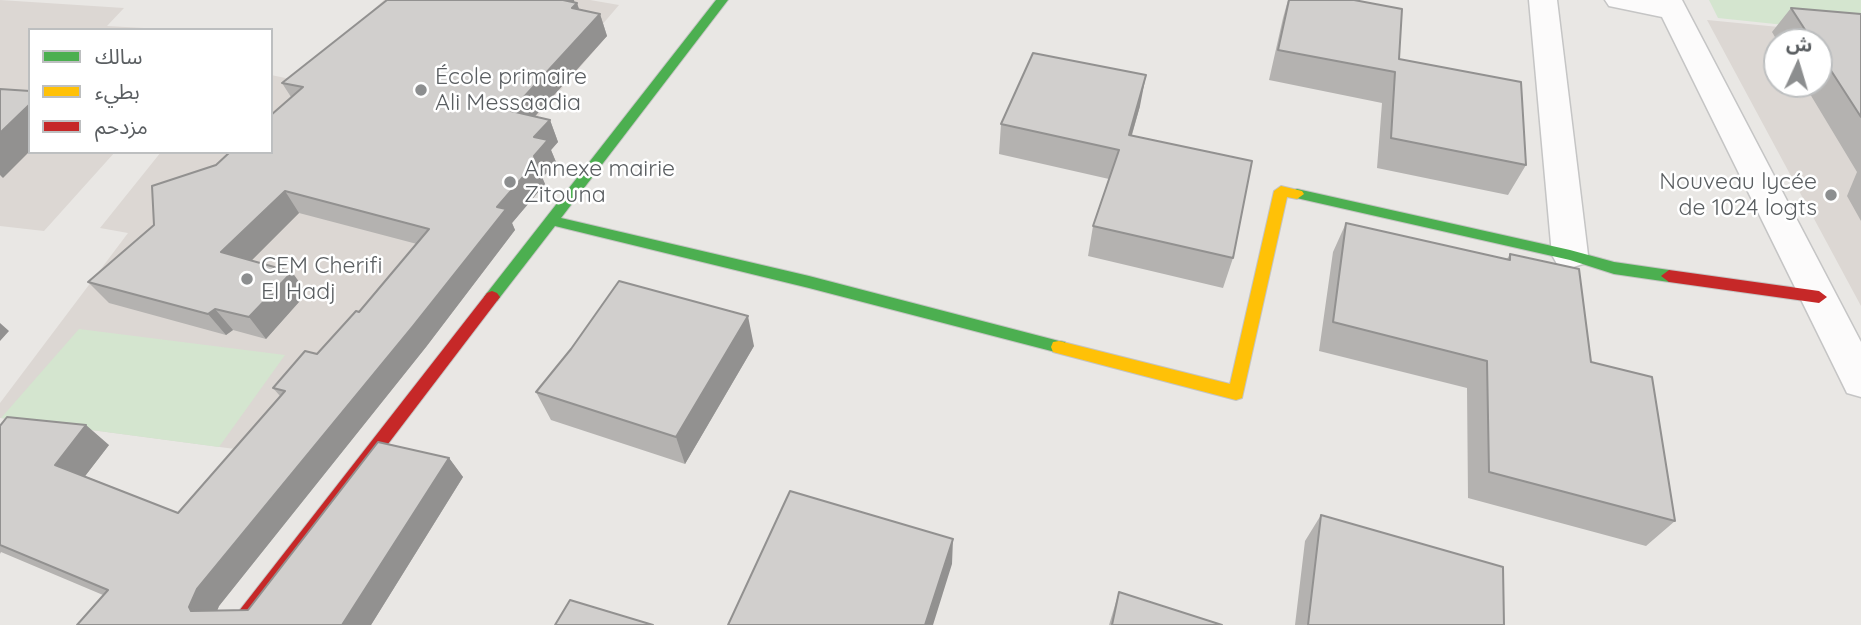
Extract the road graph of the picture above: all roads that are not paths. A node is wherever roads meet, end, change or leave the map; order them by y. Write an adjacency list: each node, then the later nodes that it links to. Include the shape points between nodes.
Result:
1 (722, 0): 5 (street)
2 (1543, 0): 6 (street)
3 (1619, 0): 4 (street)
4 (1670, 5): 7 (street)
5 (554, 220): 6 (street, via 1236,393 1280,191); 9 (street, via 385,430)
6 (1570, 255): 7 (street, via 1614,268)
7 (1819, 297): 8 (street)
8 (1861, 381)
9 (238, 625)

